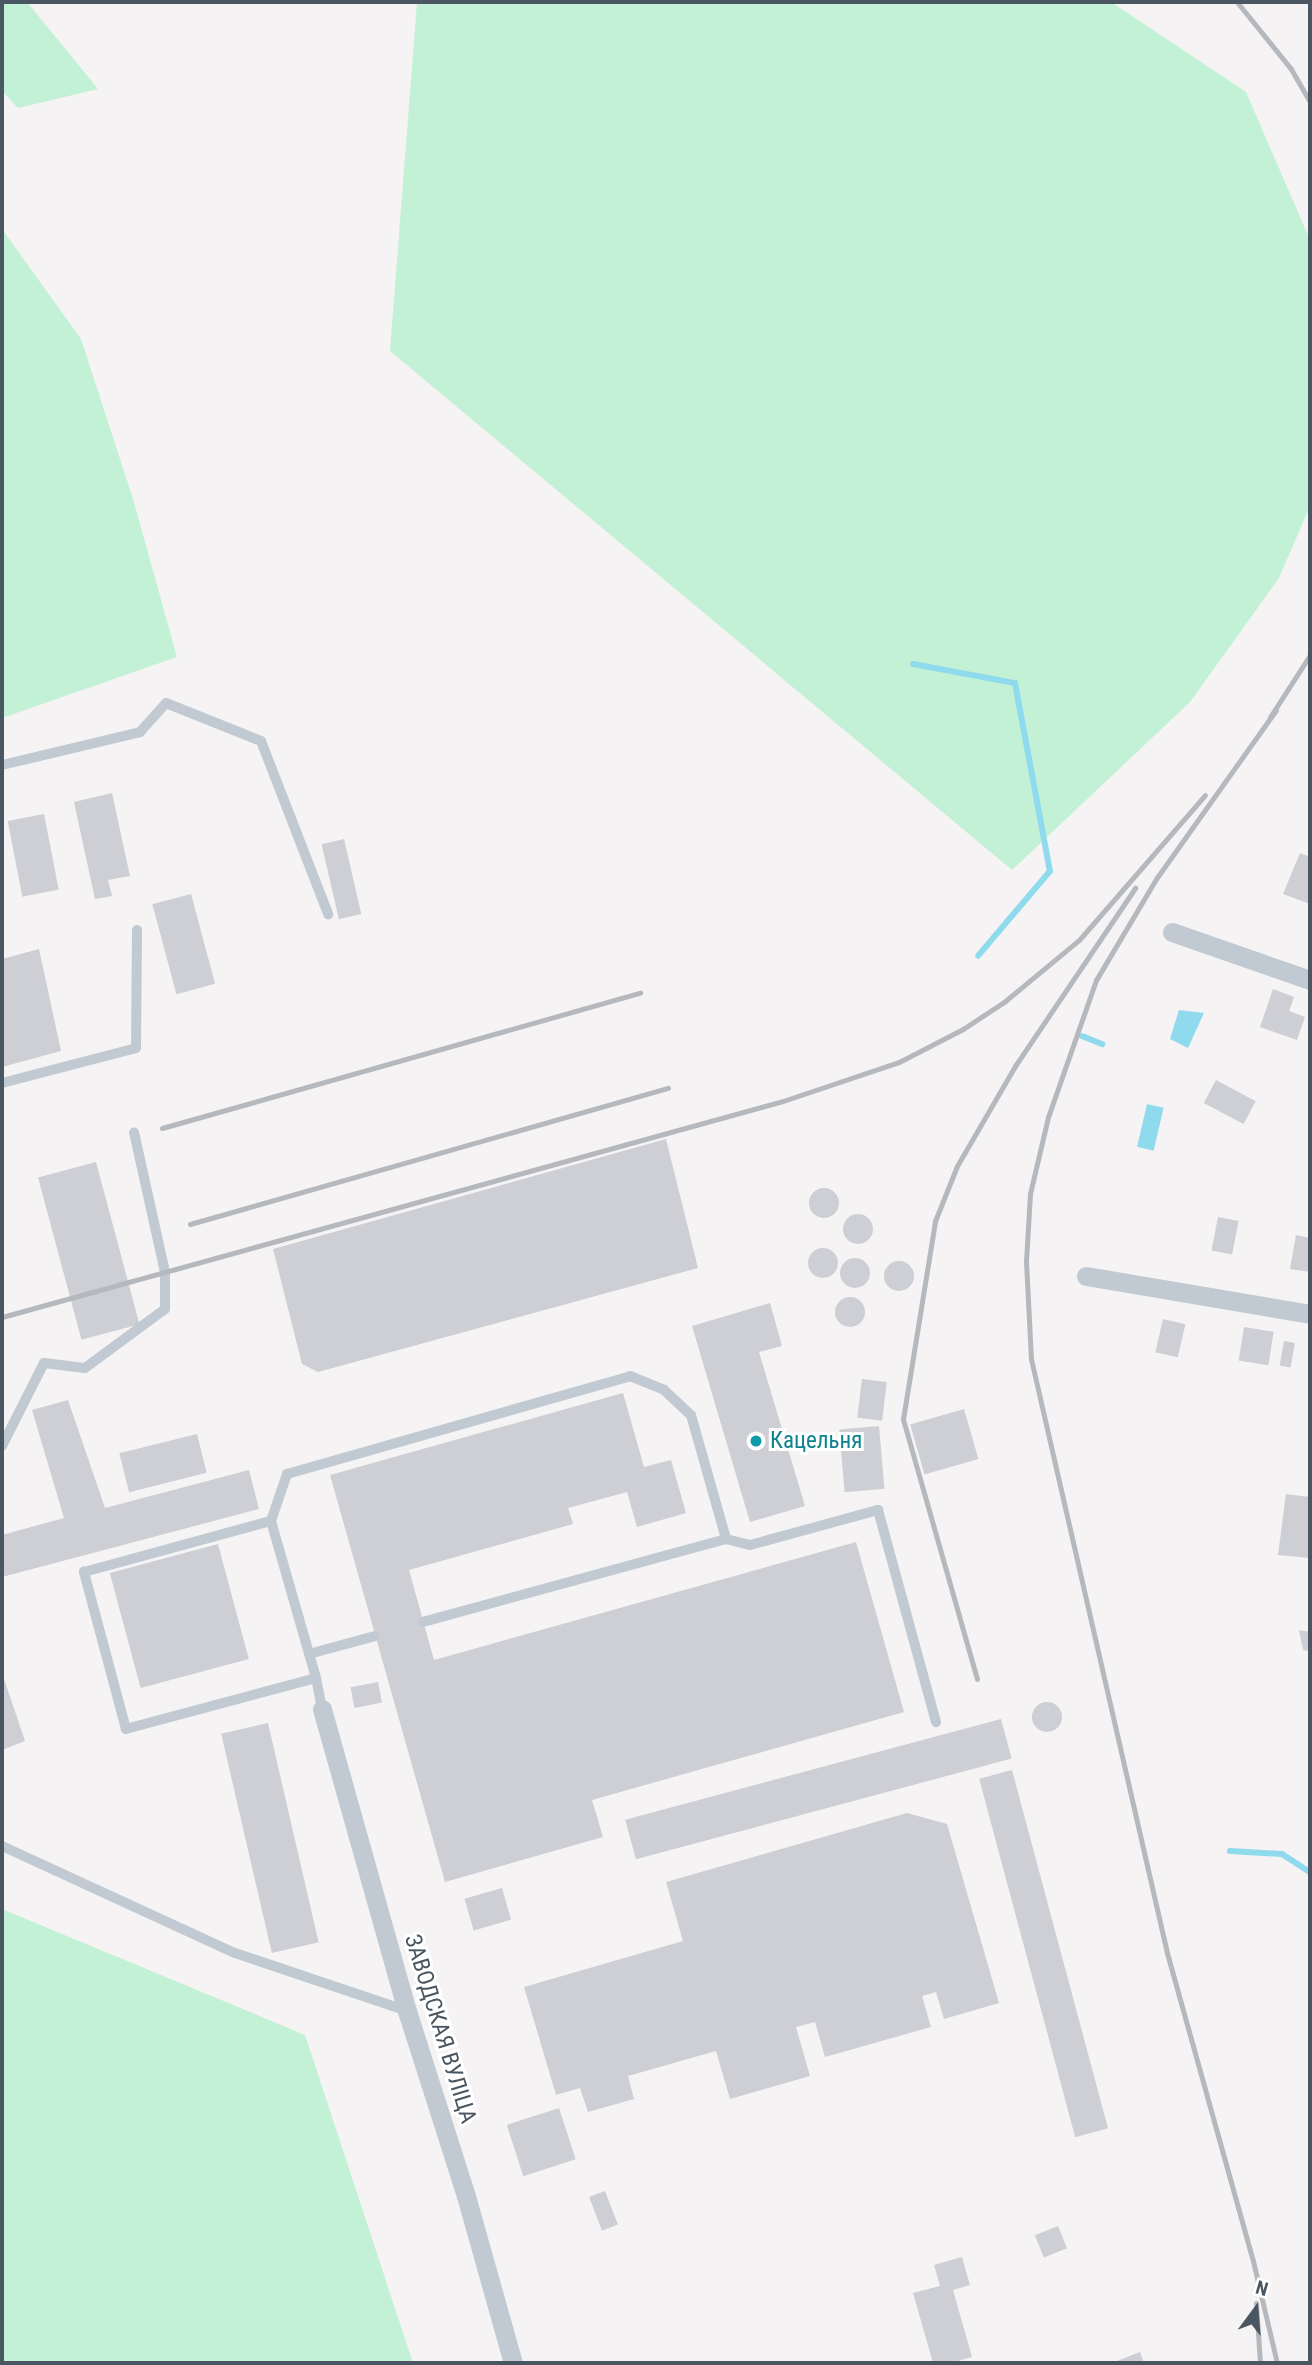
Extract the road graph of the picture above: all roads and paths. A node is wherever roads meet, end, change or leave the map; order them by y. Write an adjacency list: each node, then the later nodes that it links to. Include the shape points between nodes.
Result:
1 (2, 765): 2 (lane, via 140,732 166,702 261,741)
2 (328, 914)
3 (137, 930): 6 (lane, via 136,1048)
4 (1171, 932): 5 (street)
5 (1310, 980)
6 (2, 1083)
7 (134, 1132): 10 (lane, via 165,1272 165,1309 85,1368 44,1363)
8 (1086, 1276): 9 (street)
9 (1310, 1314)
10 (2, 1446)
11 (271, 1521): 12 (lane, via 286,1474 630,1376 664,1390 691,1415); 15 (lane); 16 (lane, via 84,1572 126,1729)
12 (726, 1539): 13 (lane); 18 (lane, via 750,1545 878,1510)
13 (423, 1622)
14 (375, 1636): 15 (lane)
15 (309, 1654): 16 (lane)
16 (316, 1678): 17 (lane)
17 (322, 1709): 20 (street, ЗАВОДСКАЯ ВУЛІЦА)
18 (936, 1722)
19 (2, 1846): 20 (lane, via 235,1953)
20 (407, 2011): 21 (street, ЗАВОДСКАЯ ВУЛІЦА)
21 (513, 2363)

